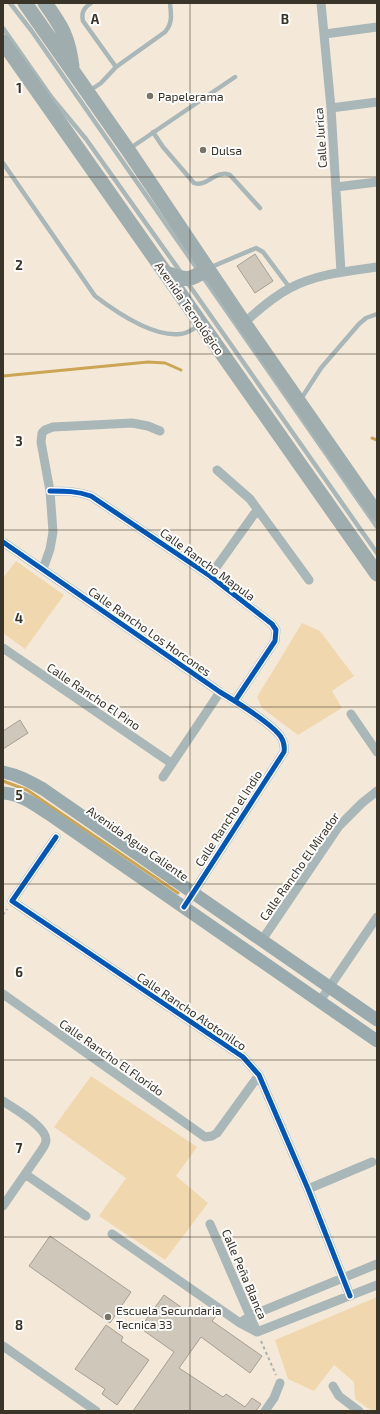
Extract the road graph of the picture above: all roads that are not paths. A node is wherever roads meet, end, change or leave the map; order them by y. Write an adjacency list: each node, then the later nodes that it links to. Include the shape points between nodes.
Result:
1 (10, 3): 24 (lane)
2 (25, 3): 12 (main road)
3 (46, 3): 12 (main road, via 66,37)
4 (91, 3): 11 (lane, via 84,8 83,21)
5 (170, 3): 11 (lane, via 171,21 165,32)
6 (321, 3): 9 (street, Calle Jurica)
7 (377, 27): 9 (street)
8 (3, 28): 27 (lane)
9 (325, 34): 16 (street, Calle Jurica)
10 (3, 42): 26 (main road, Avenida Tecnológico)
11 (116, 67): 14 (lane)
12 (72, 69): 14 (main road)
13 (234, 77): 17 (lane)
14 (88, 92): 18 (main road)
15 (377, 102): 16 (street)
16 (331, 108): 21 (street, Calle Jurica)
17 (154, 132): 18 (lane); 22 (lane, via 163,147 194,182 198,184 223,174 230,175)
18 (128, 150): 24 (main road)
19 (3, 163): 31 (lane, via 100,300 133,321 164,333 182,334)
20 (377, 182): 21 (street)
21 (336, 187): 25 (street, Calle Jurica)
22 (260, 208)
23 (377, 267): 25 (street)
24 (204, 271): 27 (main road, via 194,278); 28 (lane, via 256,248 263,252); 30 (main road); 38 (lane)
25 (341, 272): 28 (street, via 312,279)
26 (166, 273): 27 (main road); 31 (main road, Avenida Tecnológico)
27 (186, 279): 40 (lane)
28 (290, 288): 30 (street)
29 (377, 314): 32 (lane, via 366,318 321,368)
30 (244, 323): 32 (main road)
31 (202, 325): 42 (main road, Avenida Tecnológico)
32 (299, 403): 37 (main road)
33 (160, 432): 35 (street, via 148,426 132,423 53,427 45,430 41,442)
34 (217, 470): 36 (street, via 242,491)
35 (50, 491): 41 (street, via 52,540); 43 (street, Calle Rancho Mapula, via 73,491 91,496)
36 (257, 510): 43 (street); 44 (street)
37 (377, 514)
38 (377, 527)
39 (3, 542): 41 (street, Calle Rancho Los Horcones)
40 (377, 554)
41 (43, 569): 46 (street, Calle Rancho Los Horcones)
42 (377, 574)
43 (210, 576): 47 (street, Calle Rancho Mapula, via 269,621 276,630 275,641)
44 (309, 580)
45 (3, 648): 51 (street, Calle Rancho El Pino)
46 (220, 692): 47 (street, Calle Rancho Los Horcones); 51 (street)
47 (235, 701): 49 (street, Calle Rancho Los Horcones, via 276,731)
48 (351, 714): 50 (street)
49 (282, 740): 57 (street, Calle Rancho el Indio, via 284,752)
50 (377, 752)
51 (171, 763): 53 (street)
52 (3, 772): 57 (street, Avenida Agua Caliente, via 24,778 36,785)
53 (162, 777)
54 (377, 791): 60 (street, Calle Rancho El Mirador, via 339,826)
55 (3, 793): 58 (street, via 27,800 50,814)
56 (56, 837): 66 (street, Calle Rancho Atotonilco, via 12,901 243,1057)
57 (192, 892): 58 (street, Calle Rancho el Indio); 60 (street, Avenida Agua Caliente)
58 (184, 907): 63 (street)
59 (377, 917): 61 (street)
60 (262, 940): 61 (street, Avenida Agua Caliente)
61 (329, 986): 63 (street); 64 (street, Avenida Agua Caliente)
62 (3, 994): 66 (street, Calle Rancho El Florido, via 200,1134 208,1137 217,1133)
63 (320, 1001): 65 (street)
64 (377, 1020)
65 (377, 1040)
66 (258, 1075): 70 (street, Calle Rancho Atotonilco)
67 (3, 1101): 69 (street, via 29,1118 46,1138)
68 (372, 1162): 70 (street)
69 (25, 1174): 71 (street); 72 (street)
70 (308, 1190): 76 (street, Calle Rancho Atotonilco)
71 (3, 1206)
72 (86, 1216)
73 (210, 1224): 79 (street, Calle Peña Blanca)
74 (112, 1234): 80 (street)
75 (377, 1264): 76 (street)
76 (343, 1278): 78 (street, Calle Rancho Atotonilco); 79 (street)
77 (377, 1284): 78 (street)
78 (350, 1296): 81 (street)
79 (250, 1316): 80 (street); 81 (street, Calle Peña Blanca)
80 (240, 1323): 81 (street)
81 (257, 1332)
82 (3, 1346): 85 (street)
83 (280, 1383): 86 (street, via 276,1395)
84 (333, 1386): 87 (street, via 339,1396)
85 (96, 1411)
86 (265, 1411)
87 (359, 1411)

